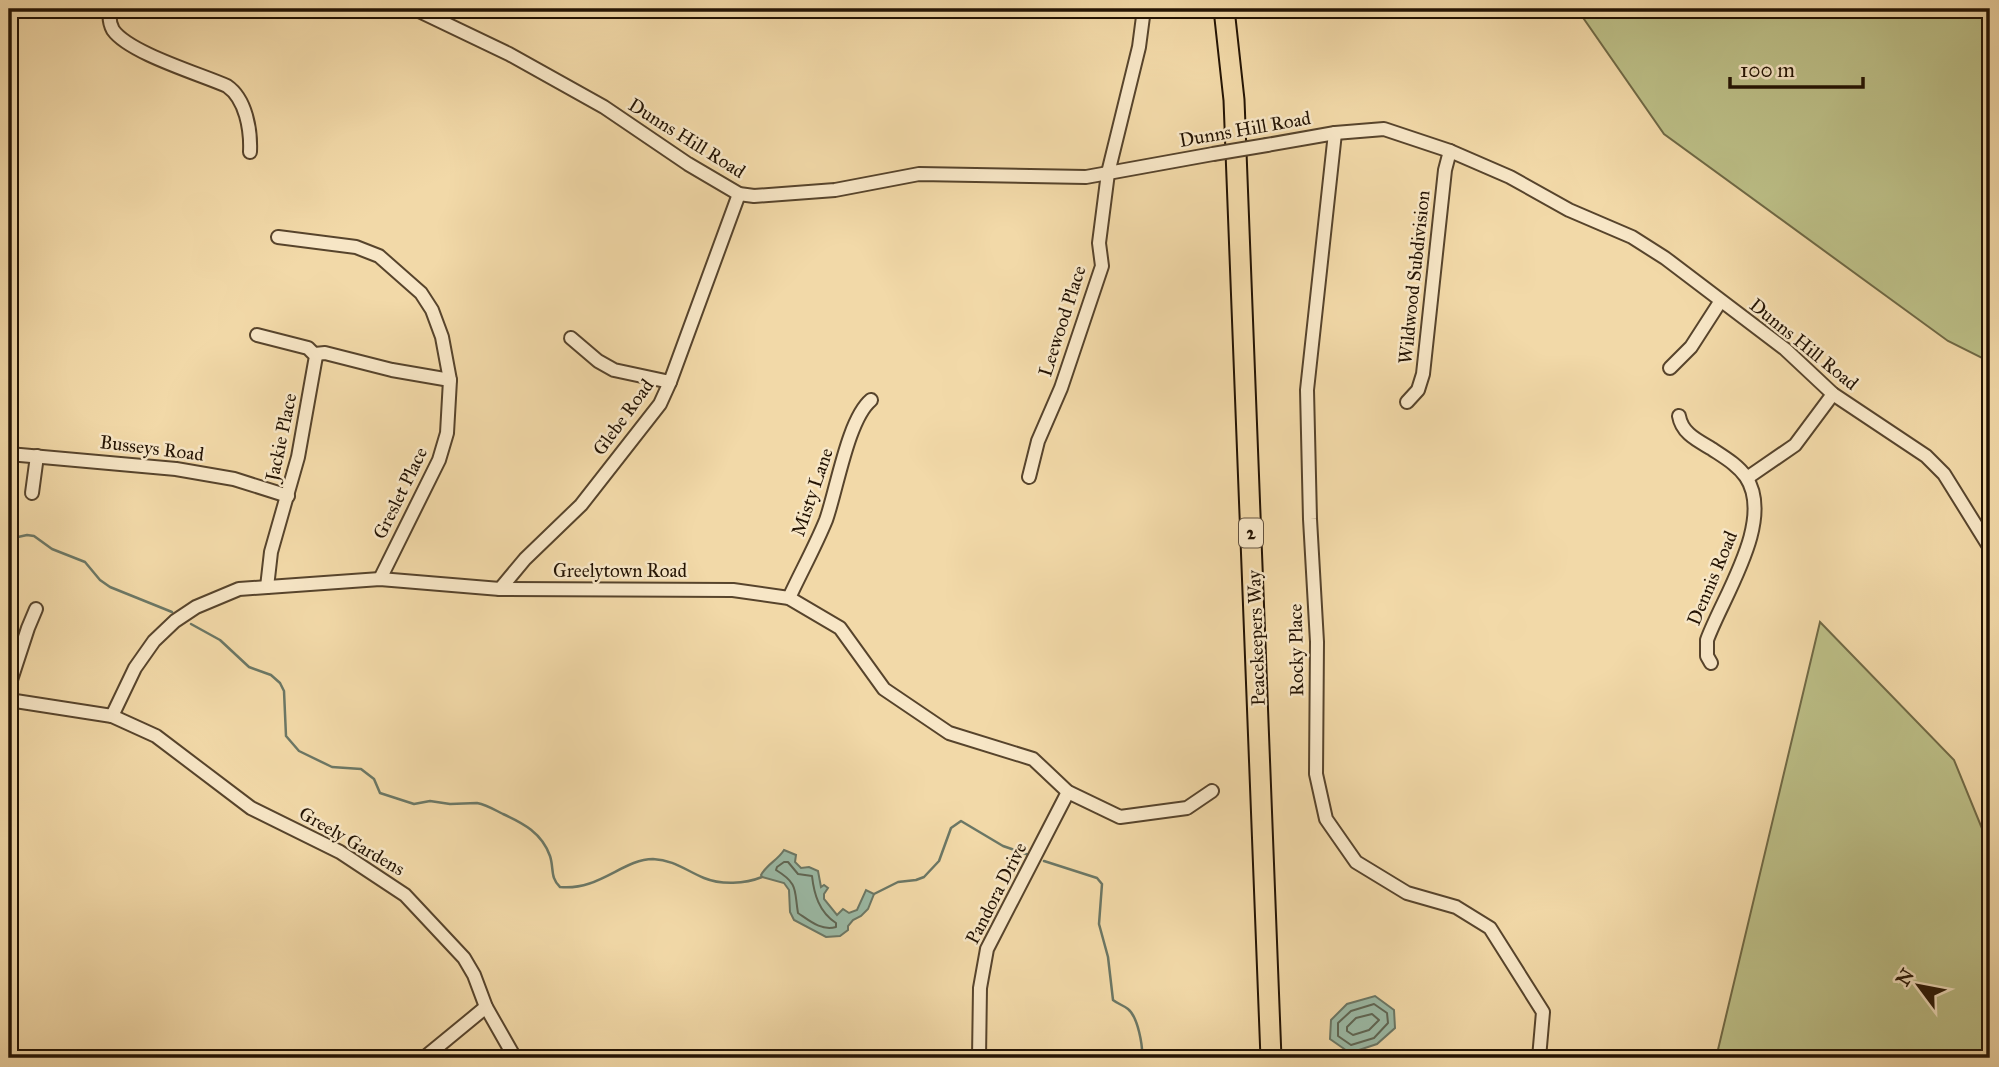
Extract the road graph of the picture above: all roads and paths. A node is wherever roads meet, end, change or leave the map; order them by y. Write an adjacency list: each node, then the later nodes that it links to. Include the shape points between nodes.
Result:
1 (110, 9): 7 (street, via 110,24 124,40 234,91 246,118)
2 (415, 9): 9 (street, Dunns Hill Road, via 604,107)
3 (1144, 9): 8 (street, Leewood Place)
4 (1224, 9): 44 (highway, Peacekeepers Way / 2, via 1234,100)
5 (1335, 133): 6 (street, Dunns Hill Road, via 1384,129); 8 (street, Dunns Hill Road, bridge); 45 (street, Rocky Place, via 1307,390 1317,642 1316,774 1326,819 1356,862 1407,893 1456,907 1490,928 1543,1012)
6 (1450, 151): 11 (street, Dunns Hill Road, via 1626,234); 20 (street, Wildwood Subdivision, via 1423,374 1418,390)
7 (250, 152)
8 (1108, 173): 9 (street, Dunns Hill Road, via 1086,177 919,174 835,191); 24 (street, Leewood Place, via 1099,243 1102,267)
9 (738, 194): 17 (street, Glebe Road)
10 (278, 237): 16 (street, Greslet Place, via 356,247 392,265 432,310)
11 (1720, 302): 15 (street, via 1691,347); 18 (street, Dunns Hill Road, via 1785,349)
12 (257, 335): 14 (street, via 308,348)
13 (571, 338): 17 (street, via 614,370)
14 (315, 354): 16 (street); 27 (street, Jackie Place)
15 (1670, 368)
16 (450, 380): 29 (street, Greslet Place, via 447,433 439,460)
17 (670, 382): 31 (street, Glebe Road, via 660,404 581,505)
18 (1833, 394): 25 (street, via 1795,445); 28 (street, Dunns Hill Road, via 1933,462)
19 (871, 400): 32 (street, Misty Lane, via 854,424 826,519)
20 (1407, 402)
21 (1679, 416): 25 (street, via 1687,432)
22 (9, 454): 23 (street, Busseys Road)
23 (37, 456): 26 (street); 27 (street, Busseys Road, via 188,471)
24 (1029, 477)
25 (1747, 478): 34 (street, Dennis Road, via 1756,507 1755,526 1707,640)
26 (32, 493)
27 (288, 496): 30 (street, Jackie Place, via 271,552)
28 (1990, 548)
29 (380, 579): 30 (street, Greelytown Road); 31 (street, Greelytown Road)
30 (267, 587): 37 (street, Greelytown Road, via 239,589 175,621 154,640 135,668)
31 (499, 589): 32 (street, Greelytown Road, via 733,590)
32 (789, 598): 39 (street, Greelytown Road, via 840,628 884,689 949,733 1033,759)
33 (36, 609): 35 (street)
34 (1711, 663)
35 (9, 686)
36 (9, 700): 37 (street)
37 (112, 716): 40 (street, Greely Gardens, via 156,736 251,808 340,852 405,895 464,958)
38 (1212, 791): 39 (street, Greelytown Road, via 1187,808 1120,817)
39 (1068, 792): 43 (street, Pandora Drive, via 987,949 980,988)
40 (486, 1007): 41 (street); 42 (street, Greely Gardens)
41 (424, 1058)
42 (515, 1058)
43 (979, 1058)
44 (1271, 1058)
45 (1539, 1058)

